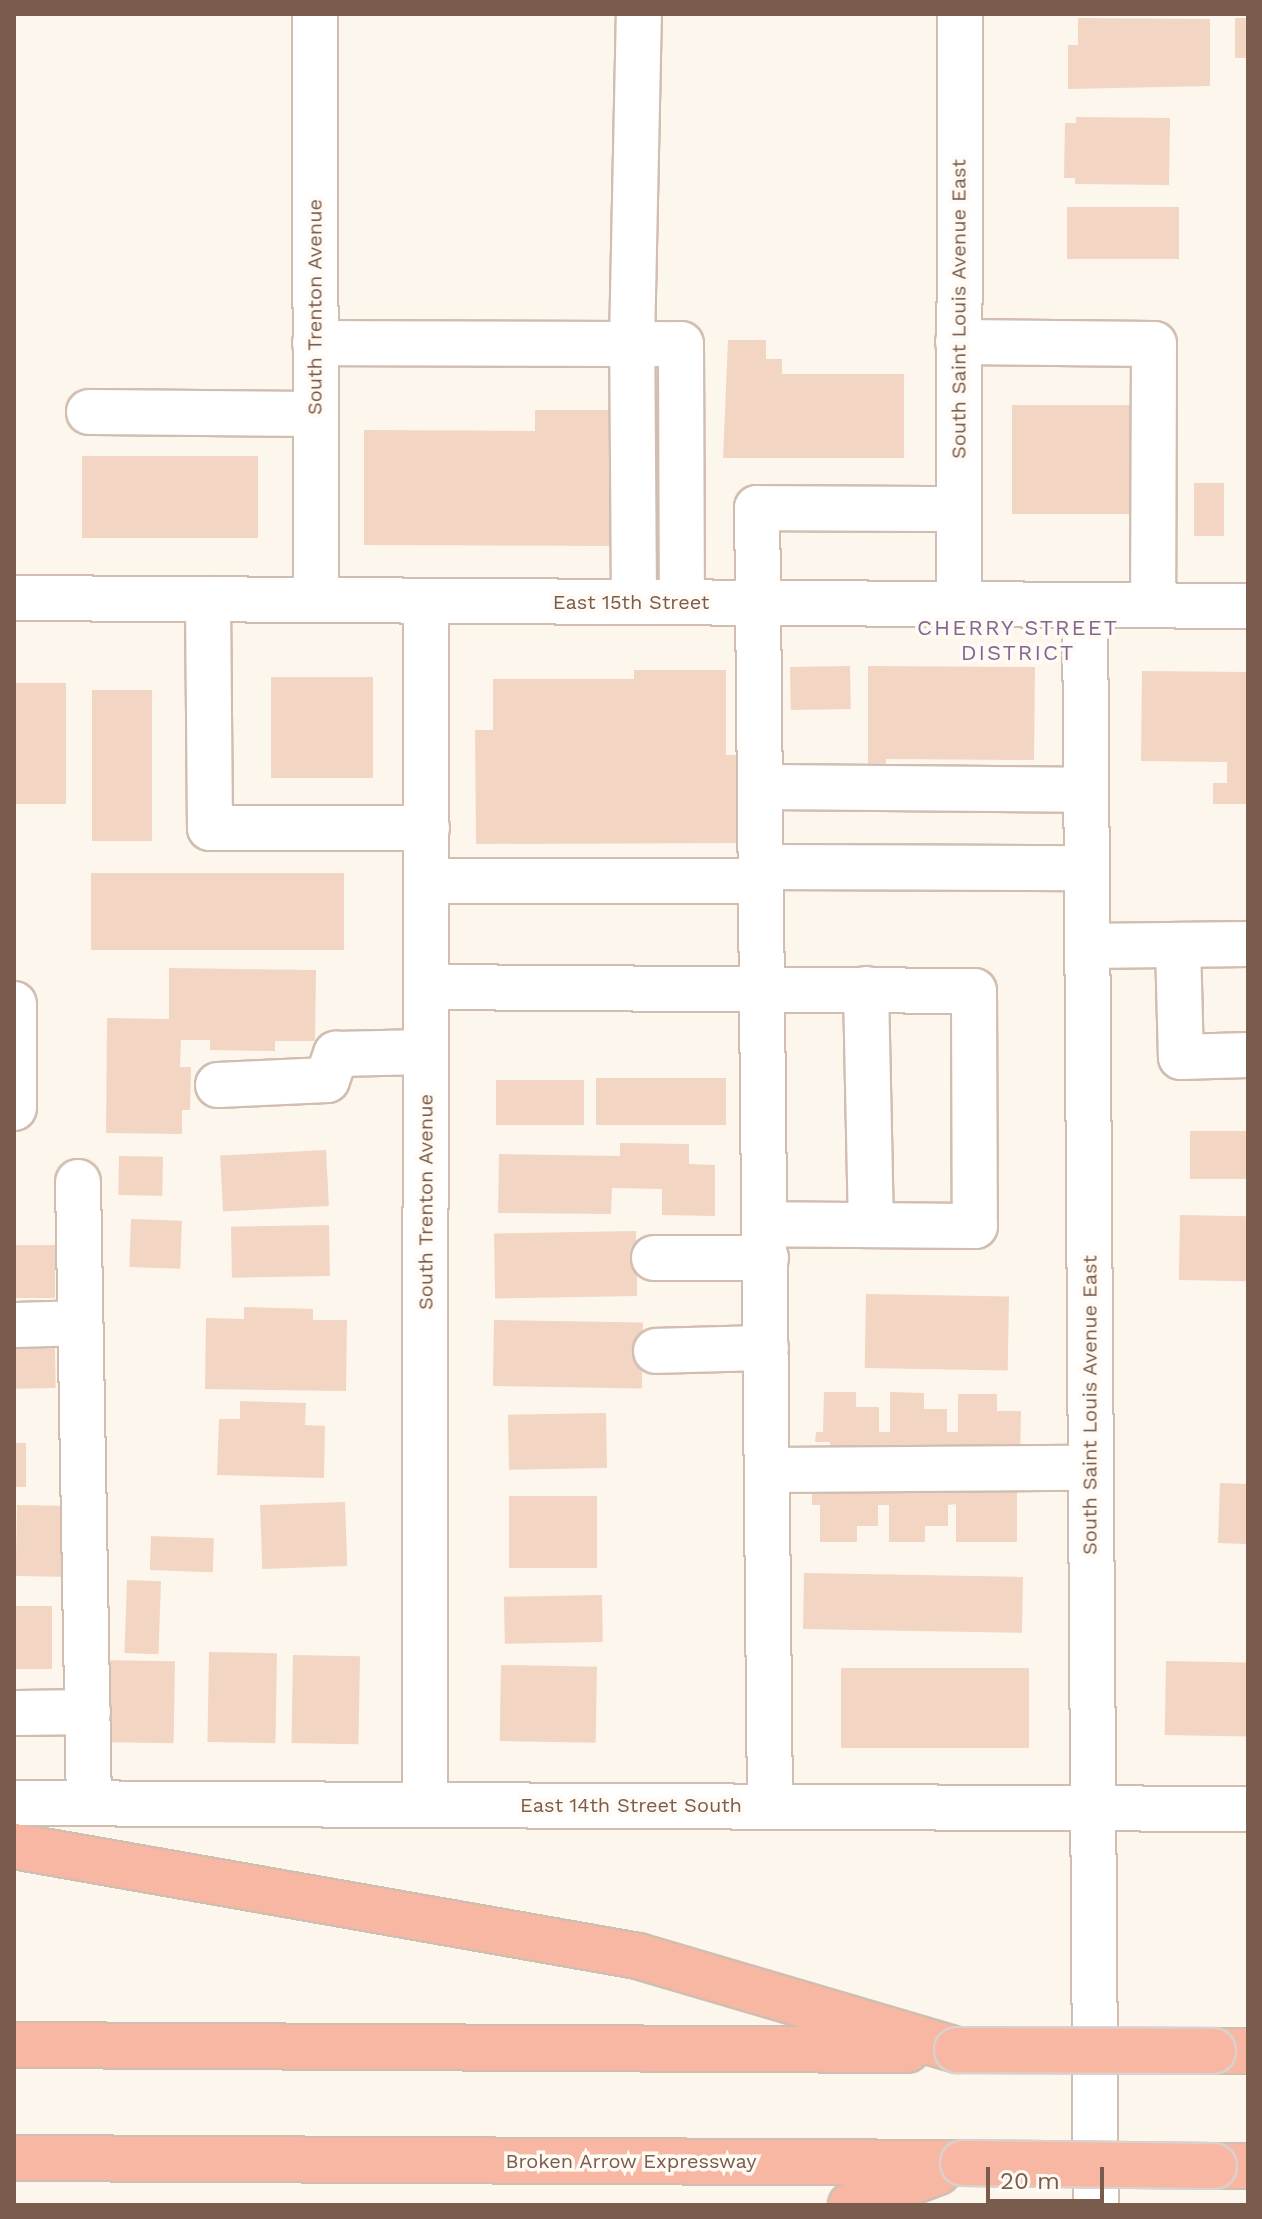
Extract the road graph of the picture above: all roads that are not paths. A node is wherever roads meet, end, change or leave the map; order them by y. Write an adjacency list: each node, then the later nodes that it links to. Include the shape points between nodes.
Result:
1 (315, 14): 5 (street, South Trenton Avenue)
2 (639, 14): 6 (street)
3 (960, 14): 4 (street, South Saint Louis Avenue East)
4 (958, 342): 9 (street, South Saint Louis Avenue East); 19 (street, via 1154,344)
5 (315, 343): 6 (street); 8 (street, South Trenton Avenue)
6 (632, 343): 14 (street); 15 (street, via 681,344)
7 (89, 412): 8 (street)
8 (316, 414): 12 (street, South Trenton Avenue)
9 (958, 509): 16 (street, via 757,508); 17 (street, South Saint Louis Avenue East)
10 (14, 598): 11 (street, East 15th Street)
11 (208, 599): 12 (street, East 15th Street); 23 (street, via 210,828)
12 (316, 600): 13 (street, East 15th Street)
13 (426, 601): 14 (street, East 15th Street); 23 (street, South Trenton Avenue)
14 (634, 602): 15 (street, East 15th Street)
15 (682, 602): 16 (street, East 15th Street)
16 (756, 603): 17 (street, East 15th Street); 21 (street)
17 (959, 603): 18 (street, East 15th Street)
18 (1085, 605): 19 (street, East 15th Street); 22 (street, South Saint Louis Avenue East)
19 (1153, 605): 20 (street, East 15th Street)
20 (1248, 606)
21 (761, 787): 22 (street); 25 (street)
22 (1086, 790): 24 (street, South Saint Louis Avenue East)
23 (427, 828): 26 (street, South Trenton Avenue)
24 (1087, 868): 25 (street); 29 (street, South Saint Louis Avenue East)
25 (761, 874): 26 (street); 30 (street)
26 (427, 881): 31 (street, South Trenton Avenue)
27 (1248, 944): 28 (street)
28 (1178, 945): 29 (street); 35 (street, via 1181,1057)
29 (1087, 946): 46 (street, South Saint Louis Avenue East)
30 (763, 986): 31 (street); 32 (street); 40 (street)
31 (427, 987): 34 (street, South Trenton Avenue)
32 (866, 989): 39 (street); 39 (street, via 974,991 975,1226)
33 (14, 1004): 37 (street)
34 (426, 1052): 36 (street, via 336,1054 327,1080); 52 (street, South Trenton Avenue)
35 (1248, 1055)
36 (218, 1085)
37 (14, 1108)
38 (78, 1182): 42 (street)
39 (871, 1225): 40 (street)
40 (766, 1241): 41 (street); 44 (street)
41 (654, 1258)
42 (80, 1323): 43 (street); 48 (street)
43 (14, 1325)
44 (766, 1348): 45 (street); 47 (street)
45 (656, 1351)
46 (1090, 1468): 47 (street); 54 (street, South Saint Louis Avenue East)
47 (767, 1470): 53 (street)
48 (88, 1712): 49 (street); 51 (street)
49 (14, 1713)
50 (14, 1803): 51 (street, East 14th Street South)
51 (89, 1803): 52 (street, East 14th Street South)
52 (425, 1804): 53 (street, East 14th Street South)
53 (770, 1805): 54 (street, East 14th Street South)
54 (1092, 1806): 55 (street, East 14th Street South); 64 (street, South Saint Louis Avenue East)
55 (1248, 1809)
56 (14, 1846): 58 (highway, via 638,1956)
57 (14, 2045): 58 (highway)
58 (957, 2050): 59 (highway, bridge)
59 (1230, 2051)
60 (14, 2158): 61 (highway, Broken Arrow Expressway)
61 (963, 2163): 62 (highway, Broken Arrow Expressway, bridge); 63 (highway)
62 (1231, 2166)
63 (851, 2205)
64 (1096, 2205)

